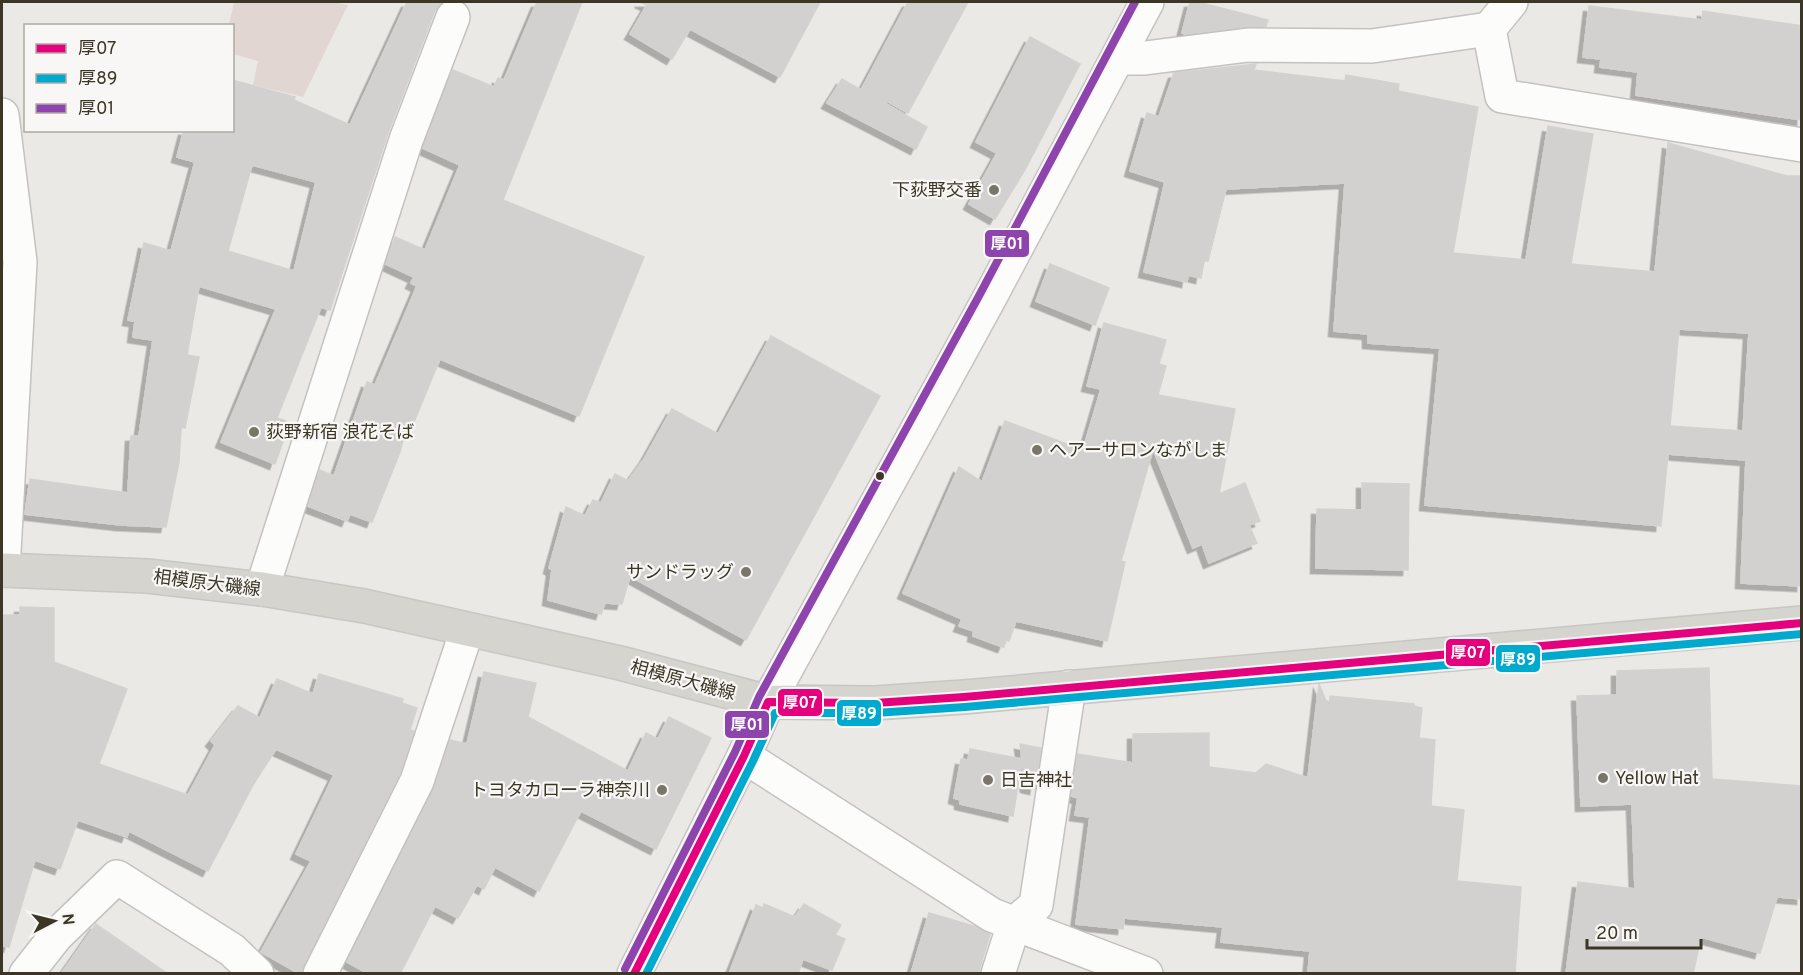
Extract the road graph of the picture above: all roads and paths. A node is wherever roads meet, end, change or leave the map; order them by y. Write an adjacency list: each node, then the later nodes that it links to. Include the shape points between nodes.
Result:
1 (1147, 2): 5 (street)
2 (1511, 2): 4 (street)
3 (453, 17): 9 (street, via 406,140)
4 (1489, 29): 5 (street, via 1372,46 1248,45); 7 (street, via 1502,96)
5 (1118, 58): 13 (street)
6 (2, 115): 8 (street, via 20,262)
7 (1802, 145)
8 (2, 570): 9 (main road, 相模原大磯線, via 147,576)
9 (262, 589): 11 (main road, 相模原大磯線, via 364,606)
10 (1802, 623): 12 (main road, 相模原大磯線)
11 (467, 630): 13 (main road, 相模原大磯線, via 620,663); 18 (street, via 417,780)
12 (1069, 687): 13 (main road, 相模原大磯線, via 875,702); 15 (street, via 1036,905)
13 (768, 702): 14 (street)
14 (744, 756): 15 (street, via 992,915); 19 (street)
15 (1014, 924): 20 (street); 21 (street)
16 (26, 974): 17 (street, via 57,936 117,877 232,950)
17 (257, 974)
18 (320, 974)
19 (634, 974)
20 (999, 974)
21 (1146, 974)

